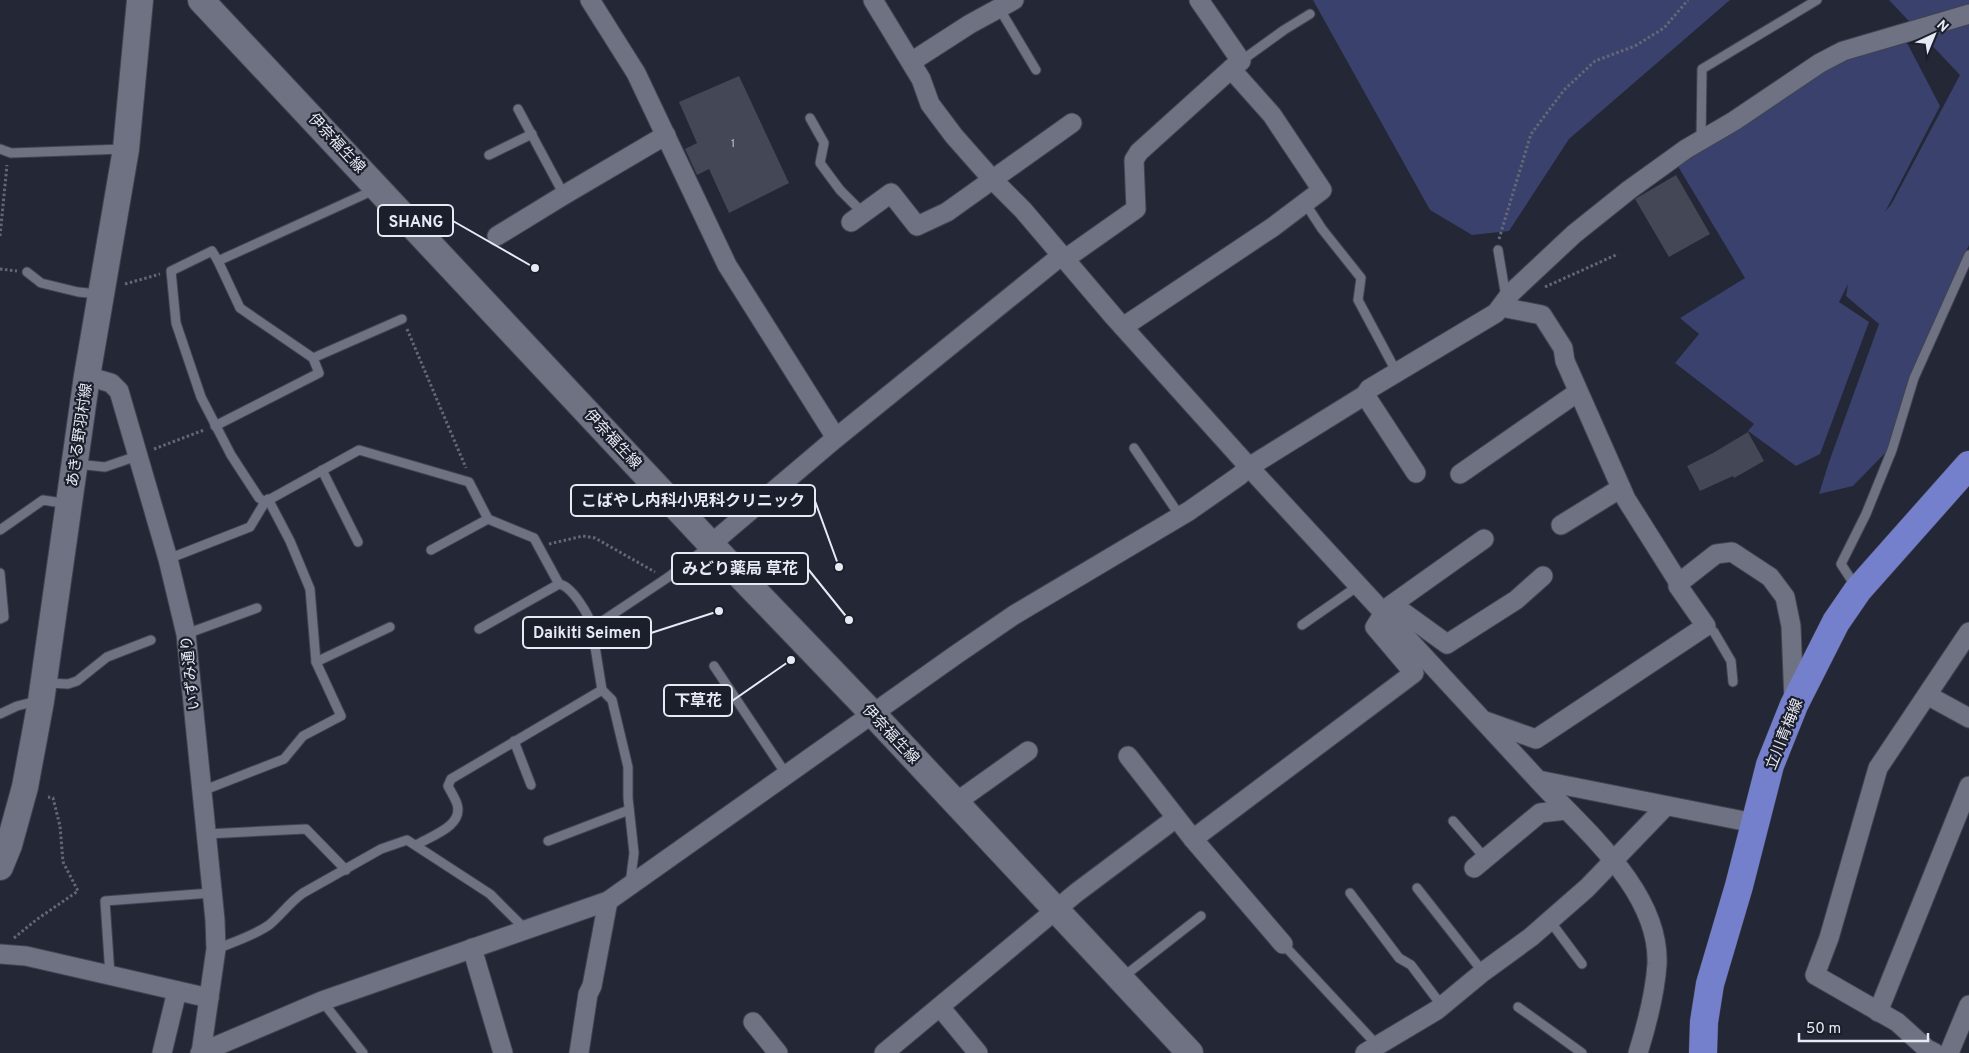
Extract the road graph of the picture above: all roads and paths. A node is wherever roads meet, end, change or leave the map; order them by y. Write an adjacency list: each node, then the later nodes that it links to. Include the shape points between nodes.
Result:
1 (140, 0): 21 (main road, あきる野羽村線)
2 (201, 0): 25 (main road, 伊奈福生線)
3 (590, 0): 18 (street, via 636,73)
4 (873, 0): 11 (street)
5 (1200, 0): 12 (street)
6 (1688, 0): 31 (path, via 1664,28 1635,46 1595,61 1564,90 1531,134)
7 (1817, 0): 19 (lane, via 1702,69)
8 (1006, 4): 11 (street); 13 (lane)
9 (1310, 14): 12 (lane)
10 (1969, 14): 19 (street, via 1843,51)
11 (911, 62): 24 (street, via 930,104)
12 (1236, 65): 27 (street, via 1322,190); 34 (street, via 1139,152 1134,160 1136,209)
13 (1036, 70)
14 (518, 108): 17 (lane)
15 (810, 118): 28 (lane, via 824,143 820,163)
16 (1072, 123): 24 (street)
17 (532, 134): 23 (lane); 26 (lane)
18 (666, 135): 26 (street); 49 (street, via 727,265)
19 (1701, 139): 40 (street, via 1574,234)
20 (0, 149): 22 (lane)
21 (126, 150): 22 (lane); 39 (main road, あきる野羽村線)
22 (11, 153): 29 (path, via 6,170)
23 (489, 155)
24 (992, 179): 28 (street, via 947,212 917,226 891,193); 34 (street)
25 (379, 188): 35 (lane); 68 (main road, 伊奈福生線)
26 (564, 195): 30 (street)
27 (1305, 203): 42 (street); 44 (lane, via 1361,278 1358,300)
28 (857, 217)
29 (0, 236)
30 (497, 236)
31 (1498, 250): 40 (lane)
32 (1618, 254): 38 (path)
33 (1969, 255): 78 (lane, via 1914,378 1892,450 1866,514 1841,564)
34 (1063, 257): 42 (street); 49 (street)
35 (218, 261): 37 (lane, via 212,251); 43 (lane, via 240,308)
36 (27, 272): 39 (lane, via 42,283 78,292)
37 (168, 272): 39 (path); 48 (lane, via 176,323 201,397)
38 (1541, 289)
39 (111, 290): 45 (main road, あきる野羽村線)
40 (1504, 303): 44 (street, via 1496,313); 46 (street, via 1542,315 1564,348 1565,361)
41 (402, 319): 43 (lane); 58 (path, via 470,475)
42 (1123, 327): 54 (street)
43 (313, 358): 48 (lane, via 320,373)
44 (1397, 372): 47 (street)
45 (87, 376): 51 (street, いずみ通り, via 111,383 119,391); 52 (main road, あきる野羽村線)
46 (1578, 392): 57 (street); 59 (street)
47 (1365, 394): 54 (street); 56 (street)
48 (216, 426): 51 (path); 60 (lane, via 259,498)
49 (836, 438): 68 (street)
50 (1134, 448): 62 (lane)
51 (137, 456): 52 (lane, via 105,468); 71 (street, いずみ通り)
52 (75, 464): 61 (main road, あきる野羽村線)
53 (1969, 465): 78 (main road, 立川青梅線)
54 (1249, 467): 62 (street); 77 (street)
55 (322, 470): 58 (lane, via 359,450); 60 (lane); 67 (lane)
56 (1416, 473)
57 (1460, 474)
58 (469, 482): 63 (lane)
59 (1621, 488): 64 (street); 75 (street)
60 (267, 500): 71 (lane, via 250,527); 90 (lane, via 290,541 310,589)
61 (70, 504): 65 (lane, via 43,500); 94 (main road, あきる野羽村線)
62 (1180, 516): 97 (street, via 1014,615)
63 (488, 519): 69 (lane, via 534,538); 70 (lane)
64 (1561, 525)
65 (0, 530)
66 (1484, 539): 80 (street, via 1387,608)
67 (358, 542)
68 (711, 544): 74 (lane); 97 (main road, 伊奈福生線)
69 (538, 546): 74 (path, via 583,536 595,538); 76 (lane)
70 (431, 550)
71 (168, 559): 88 (street, いずみ通り)
72 (0, 573): 81 (lane, via 4,617)
73 (1543, 576): 80 (street, via 1516,600 1446,644 1400,610)
74 (667, 578): 85 (lane)
75 (1679, 583): 83 (street); 96 (street, via 1716,554 1732,552 1770,577 1785,597 1791,626)
76 (559, 584): 85 (lane, via 574,593); 86 (lane)
77 (1358, 586): 80 (street); 82 (lane)
78 (1858, 590): 96 (main road, 立川青梅線, via 1836,622)
79 (257, 608): 88 (lane)
80 (1384, 614): 100 (street); 118 (street, via 1376,627 1414,674)
81 (0, 619)
82 (1302, 625)
83 (1706, 626): 92 (lane, via 1714,632 1731,661); 100 (street, via 1536,739)
84 (390, 627): 90 (lane)
85 (592, 628): 93 (lane)
86 (479, 629)
87 (1969, 632): 95 (street)
88 (186, 634): 108 (street, いずみ通り)
89 (151, 640): 94 (lane, via 107,656 77,681)
90 (316, 662): 108 (lane, via 341,716 303,736 284,759)
91 (714, 666): 104 (lane)
92 (1733, 682)
93 (602, 690): 101 (lane); 112 (lane, via 612,700 628,768)
94 (42, 692): 98 (lane); 123 (main road, あきる野羽村線, via 25,787)
95 (1928, 695): 99 (street); 150 (street, via 1878,768 1829,938 1814,975)
96 (1794, 705): 116 (main road, 立川青梅線, via 1770,765)
97 (872, 712): 104 (street); 110 (main road, 伊奈福生線)
98 (0, 714)
99 (1969, 718)
100 (1480, 719): 105 (street)
101 (514, 741): 106 (lane); 120 (lane, via 450,778 448,786 458,814 453,824)
102 (1028, 751): 110 (street)
103 (1128, 756): 114 (street)
104 (786, 774): 125 (street)
105 (1538, 780): 111 (street); 113 (street)
106 (531, 784)
107 (1969, 786): 150 (street)
108 (202, 792): 117 (street, いずみ通り)
109 (48, 797): 134 (path, via 53,798 60,826 63,862 78,891 14,939)
110 (955, 803): 130 (main road, 伊奈福生線)
111 (1666, 806): 116 (street); 121 (street)
112 (629, 810): 119 (lane); 125 (lane, via 634,853)
113 (1566, 810): 121 (street); 122 (street, via 1540,812)
114 (1176, 818): 118 (street); 130 (street)
115 (1453, 822): 122 (lane)
116 (1754, 823): 164 (main road, 立川青梅線, via 1710,984)
117 (206, 834): 124 (lane, via 306,829); 127 (street, いずみ通り)
118 (1193, 838): 135 (street)
119 (548, 840)
120 (416, 845): 124 (lane, via 407,840 381,850); 133 (lane, via 490,894)
121 (1613, 860): 132 (street); 163 (street, via 1636,892 1652,923 1657,962 1651,1009)
122 (1480, 863)
123 (0, 867)
124 (346, 870): 137 (lane, via 293,901 258,932)
125 (630, 886): 129 (street)
126 (1417, 888): 140 (lane)
127 (211, 893): 137 (street, いずみ通り); 141 (lane, via 105,901)
128 (1350, 893): 147 (lane, via 1399,958 1411,965)
129 (608, 900): 133 (street); 157 (street)
130 (1056, 910): 142 (main road, 伊奈福生線); 148 (street)
131 (1200, 916): 142 (lane)
132 (1550, 921): 139 (lane); 140 (street)
133 (526, 930): 136 (street)
134 (7, 936)
135 (1282, 944): 152 (lane)
136 (472, 948): 145 (street); 156 (street)
137 (216, 949): 144 (street, いずみ通り)
138 (0, 954): 141 (street, via 26,956)
139 (1582, 964)
140 (1483, 972): 147 (street)
141 (110, 976): 143 (street)
142 (1121, 979): 161 (main road, 伊奈福生線)
143 (177, 991): 144 (street); 153 (street)
144 (209, 998): 154 (street, いずみ通り)
145 (322, 1001): 154 (street); 155 (lane)
146 (1969, 1005): 166 (street)
147 (1442, 1006): 152 (street)
148 (940, 1007): 159 (street); 160 (street)
149 (1518, 1007): 162 (lane)
150 (1878, 1012): 165 (street, via 1897,1022)
151 (753, 1022): 158 (street)
152 (1371, 1049)
153 (162, 1053)
154 (201, 1053)
155 (363, 1053)
156 (503, 1053)
157 (579, 1053)
158 (778, 1053)
159 (884, 1053)
160 (978, 1053)
161 (1190, 1053)
162 (1582, 1053)
163 (1638, 1053)
164 (1703, 1053)
165 (1935, 1053)
166 (1949, 1053)

